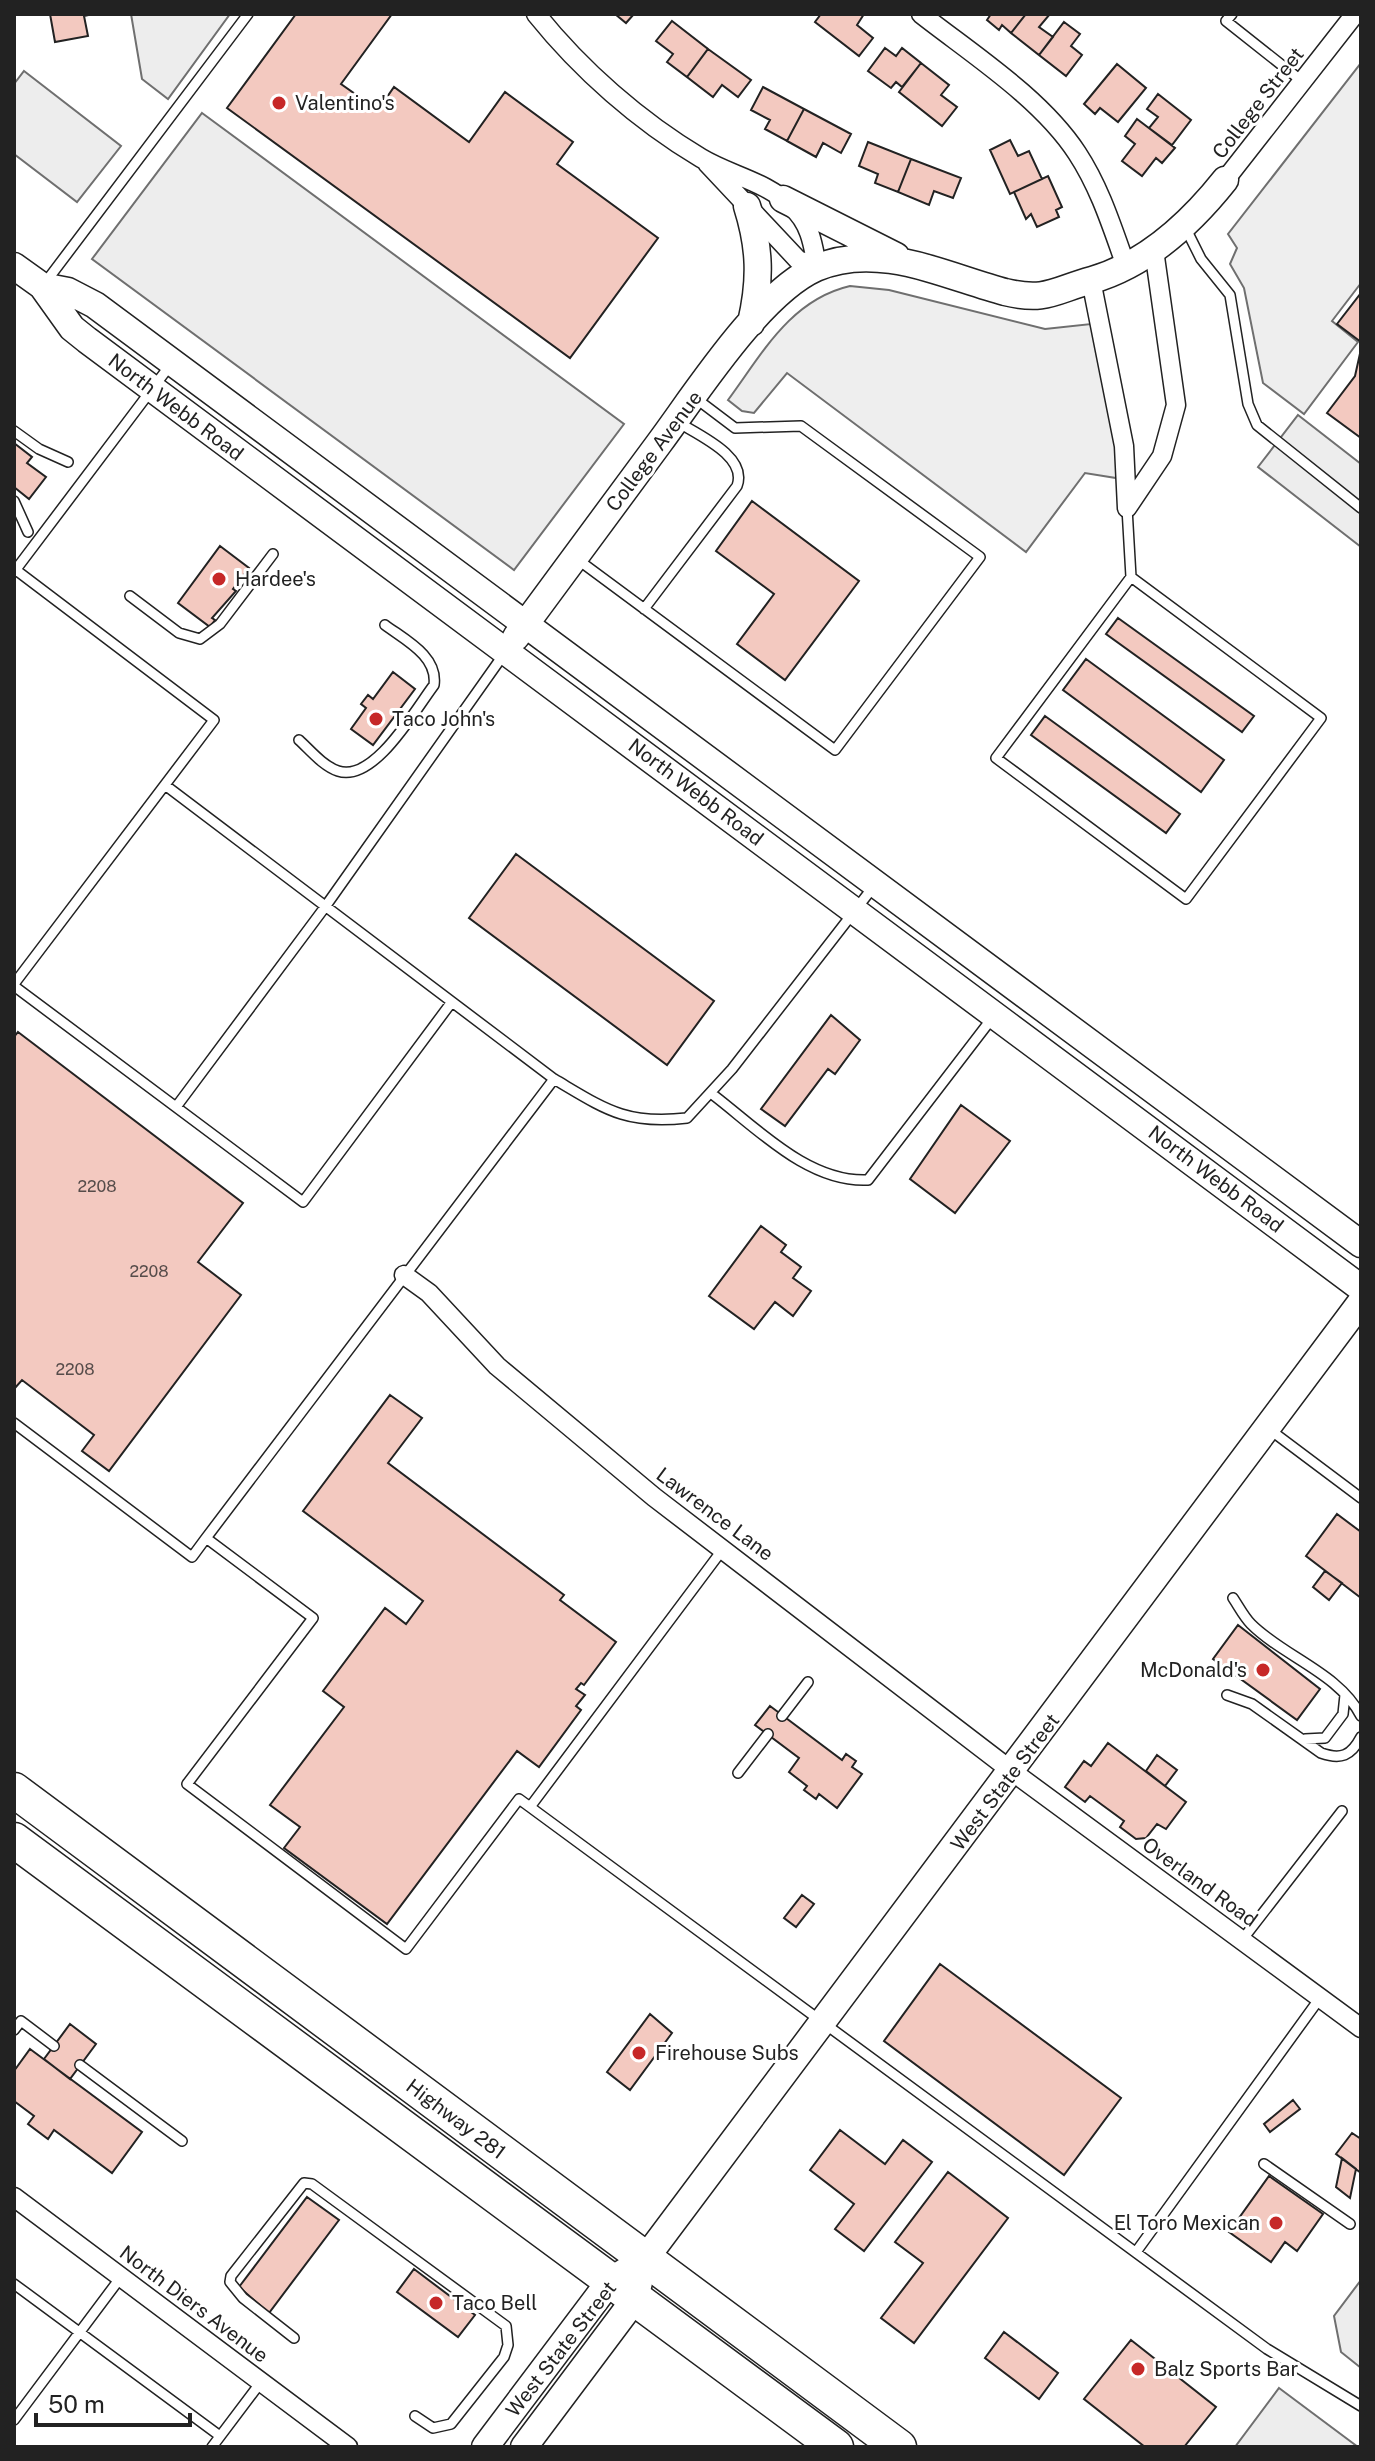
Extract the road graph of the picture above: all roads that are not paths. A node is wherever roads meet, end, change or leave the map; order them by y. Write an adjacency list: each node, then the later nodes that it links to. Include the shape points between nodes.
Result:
1 (248, 14): 18 (lane)
2 (536, 14): 7 (street, via 642,119)
3 (921, 14): 15 (street, via 1022,93 1076,150 1099,192)
4 (1232, 14): 6 (lane, via 1226,21)
5 (1355, 14): 6 (street, College Street)
6 (1303, 82): 8 (street, College Street)
7 (704, 160): 9 (street, via 752,179); 10 (street)
8 (1225, 180): 11 (main road)
9 (783, 199): 13 (main road); 16 (street, via 810,230)
10 (747, 206): 16 (street, via 798,260); 19 (main road, via 758,240 760,272)
11 (1184, 225): 12 (main road); 28 (lane, via 1201,259 1230,295 1248,404 1257,425)
12 (1154, 250): 15 (main road); 27 (street, via 1176,405 1162,456)
13 (914, 265): 16 (main road, via 854,259); 17 (main road, via 1007,292 1050,296)
14 (14, 266): 18 (main road, North Webb Road)
15 (1126, 266): 17 (main road)
16 (817, 267): 19 (main road, College Avenue, via 783,290)
17 (1091, 280): 27 (street, via 1124,446)
18 (42, 286): 20 (main road, North Webb Road, via 83,297); 21 (main road, North Webb Road, via 72,328)
19 (751, 324): 22 (main road, College Avenue)
20 (173, 362): 21 (lane); 36 (main road, North Webb Road)
21 (152, 390): 32 (lane); 38 (main road, North Webb Road)
22 (694, 397): 23 (main road, College Avenue); 35 (lane, via 735,428 801,426 980,557 835,750)
23 (676, 420): 31 (main road, College Avenue); 35 (lane, via 737,463 741,476)
24 (14, 431): 25 (lane)
25 (68, 462)
26 (14, 501): 29 (lane)
27 (1127, 508): 33 (lane)
28 (1361, 508)
29 (28, 532)
30 (273, 554): 34 (lane, via 220,624 200,639 179,633)
31 (575, 557): 35 (lane); 36 (main road, College Avenue)
32 (15, 571): 40 (lane, via 214,720)
33 (1131, 577): 33 (lane, via 1321,718 1186,899 996,758)
34 (130, 596)
35 (644, 609)
36 (525, 624): 38 (main road, College Avenue); 41 (main road, North Webb Road)
37 (385, 625): 39 (lane, via 427,658 434,685 367,767 348,773 334,770)
38 (506, 651): 42 (lane); 43 (main road, North Webb Road)
39 (299, 740)
40 (165, 785): 42 (lane); 44 (lane)
41 (876, 883): 43 (lane); 50 (main road, North Webb Road)
42 (325, 907): 45 (lane); 49 (lane)
43 (855, 910): 46 (main road, North Webb Road); 48 (lane)
44 (14, 985): 49 (lane)
45 (451, 1003): 47 (lane); 49 (lane, via 303,1202)
46 (995, 1014): 48 (lane, via 868,1180 848,1181 811,1168); 52 (main road, North Webb Road)
47 (554, 1079): 48 (lane, via 618,1117 687,1118); 51 (lane)
48 (712, 1094)
49 (176, 1107)
50 (1361, 1244)
51 (404, 1275): 57 (lane); 58 (street, Lawrence Lane, via 429,1293 497,1366)
52 (1361, 1288)
53 (1361, 1302): 55 (main road, West State Street)
54 (14, 1423): 57 (lane, via 192,1557)
55 (1269, 1429): 56 (lane); 68 (main road, West State Street)
56 (1361, 1498)
57 (206, 1538): 71 (lane, via 313,1618 187,1784 406,1949 519,1799)
58 (723, 1549): 68 (street, Lawrence Lane); 71 (lane)
59 (1233, 1598): 62 (lane, via 1251,1624)
60 (808, 1682): 63 (lane)
61 (1227, 1695): 67 (lane, via 1252,1704)
62 (1345, 1695): 64 (lane); 67 (lane, via 1343,1714 1325,1738)
63 (782, 1716)
64 (1361, 1716)
65 (768, 1734): 69 (lane)
66 (1361, 1737): 67 (lane, via 1350,1752 1334,1757)
67 (1301, 1738)
68 (1013, 1772): 74 (street, Overland Road); 76 (main road, West State Street)
69 (738, 1773)
70 (14, 1790): 86 (highway, Highway 281)
71 (530, 1807): 76 (lane)
72 (1342, 1811): 74 (lane)
73 (14, 1840): 89 (highway, Highway 281)
74 (1242, 1940): 75 (street, Overland Road)
75 (1320, 1998): 77 (street, Overland Road); 85 (lane)
76 (823, 2023): 85 (lane); 86 (main road, West State Street)
77 (1360, 2026)
78 (14, 2030): 79 (lane, via 21,2021)
79 (54, 2046)
80 (80, 2065): 81 (lane)
81 (182, 2141)
82 (1264, 2164): 84 (lane)
83 (14, 2197): 87 (street, North Diers Avenue)
84 (1350, 2224)
85 (1136, 2252): 93 (lane, via 1267,2349)
86 (645, 2259): 89 (main road, West State Street); 103 (highway, Highway 281)
87 (121, 2277): 90 (lane); 92 (street, North Diers Avenue)
88 (14, 2284): 90 (lane)
89 (622, 2290): 100 (main road, West State Street); 101 (main road, West State Street); 102 (highway, Highway 281)
90 (80, 2332): 95 (lane); 96 (lane)
91 (294, 2338): 94 (lane, via 230,2282 304,2183 506,2326 504,2357 451,2424 433,2428)
92 (261, 2382): 96 (lane); 97 (street, North Diers Avenue)
93 (1361, 2406)
94 (415, 2416)
95 (14, 2420)
96 (220, 2436): 98 (lane)
97 (327, 2441): 99 (street, North Diers Avenue)
98 (212, 2447)
99 (348, 2447)
100 (485, 2447)
101 (524, 2447)
102 (836, 2447)
103 (899, 2447)

